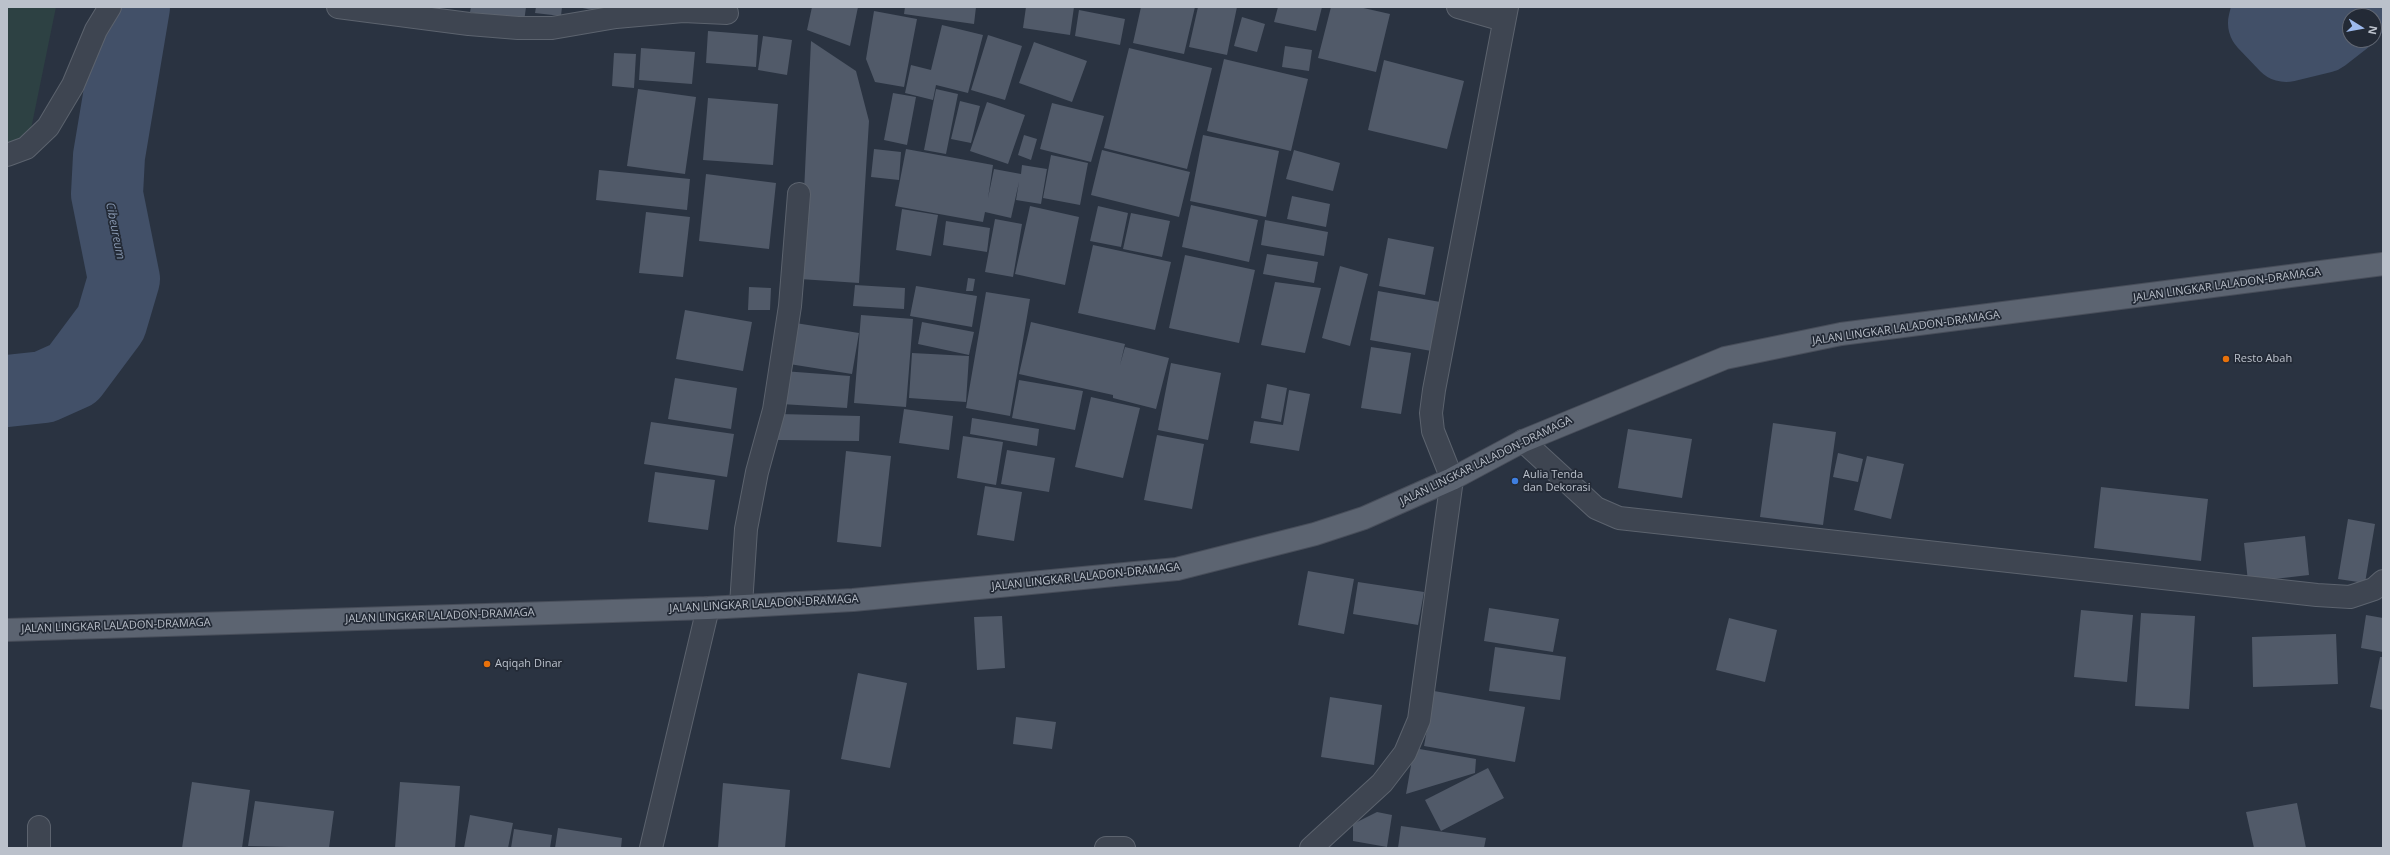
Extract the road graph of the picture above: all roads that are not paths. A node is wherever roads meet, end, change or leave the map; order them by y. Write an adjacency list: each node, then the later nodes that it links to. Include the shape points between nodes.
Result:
1 (110, 7): 7 (street, via 96,30 73,85 48,127 26,148)
2 (338, 7): 4 (street, via 518,28 552,28)
3 (1458, 7): 6 (street)
4 (683, 9): 5 (street)
5 (727, 12)
6 (1505, 14): 11 (street, via 1433,398 1433,431)
7 (7, 155)
8 (799, 194): 13 (street, via 790,306 774,410 757,472 746,529)
9 (2383, 264): 10 (main road, JALAN LINGKAR LALADON-DRAMAGA, via 1841,334 1763,350 1725,358)
10 (1523, 441): 11 (main road, JALAN LINGKAR LALADON-DRAMAGA); 12 (street, via 1596,508 1619,518 2317,595 2350,597 2374,589)
11 (1452, 479): 13 (main road, JALAN LINGKAR LALADON-DRAMAGA, via 1315,534 1177,569 853,600); 19 (street, via 1419,720 1405,753 1382,783)
12 (2383, 581)
13 (741, 605): 14 (main road, JALAN LINGKAR LALADON-DRAMAGA)
14 (708, 608): 15 (main road, JALAN LINGKAR LALADON-DRAMAGA); 16 (street)
15 (7, 630)
16 (651, 848)
17 (1106, 848): 18 (street)
18 (1124, 848)
19 (1311, 848)

